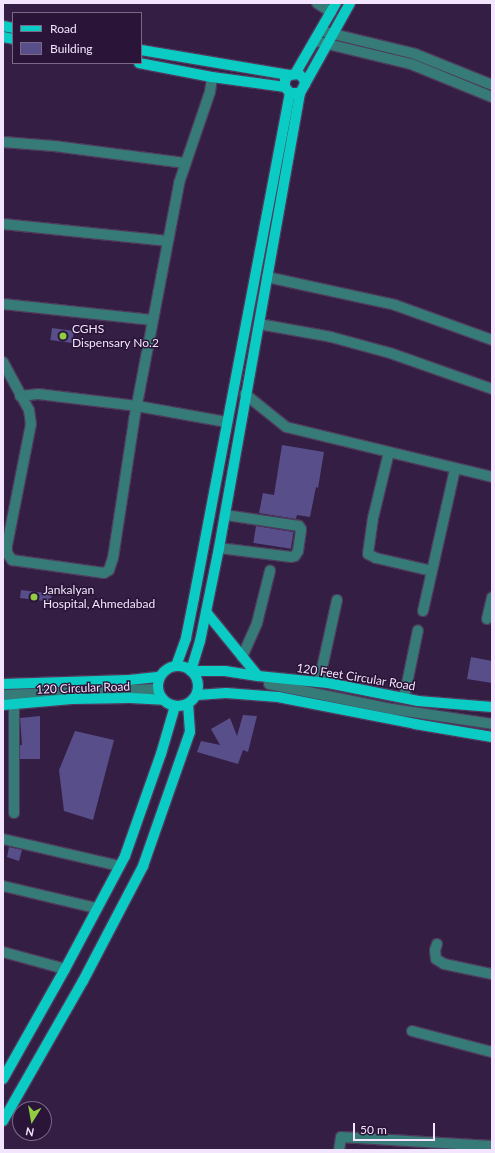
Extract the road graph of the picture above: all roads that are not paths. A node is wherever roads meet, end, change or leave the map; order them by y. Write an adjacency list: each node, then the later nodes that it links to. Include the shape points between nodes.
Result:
1 (317, 3): 3 (street)
2 (350, 3): 5 (main road)
3 (333, 7): 4 (main road)
4 (321, 31): 5 (street); 6 (main road)
5 (332, 33): 7 (main road); 9 (street)
6 (315, 41): 7 (street); 12 (main road)
7 (326, 44): 11 (street); 15 (main road)
8 (142, 50): 12 (main road)
9 (415, 54): 11 (street); 14 (street)
10 (142, 64): 13 (main road)
11 (411, 64): 16 (street)
12 (292, 74): 15 (main road, via 285,80); 15 (main road, via 302,76)
13 (212, 77): 15 (main road); 18 (street, via 210,92)
14 (492, 85)
15 (295, 89): 21 (main road); 31 (main road)
16 (492, 97)
17 (3, 142): 18 (street)
18 (185, 163): 20 (street)
19 (3, 224): 20 (street)
20 (168, 242): 23 (street)
21 (266, 277): 24 (main road); 25 (street, via 395,304)
22 (3, 304): 23 (street)
23 (152, 320): 30 (street)
24 (259, 324): 27 (street, via 330,337 390,353); 28 (main road)
25 (492, 340)
26 (3, 362): 29 (street)
27 (492, 389)
28 (245, 394): 32 (street, via 286,427); 35 (main road)
29 (20, 396): 30 (street, via 38,394); 30 (street, via 29,410 31,424 7,553 12,560 104,573 109,570 113,558)
30 (137, 406): 31 (street)
31 (226, 422): 46 (main road, via 189,625)
32 (389, 452): 33 (street); 38 (street, via 370,530 368,554)
33 (455, 469): 34 (street); 38 (street)
34 (492, 477)
35 (225, 515): 36 (main road); 36 (street, via 299,526 301,529 298,551 291,558)
36 (219, 548): 42 (main road)
37 (270, 571): 45 (street, via 257,623)
38 (432, 571): 41 (street)
39 (492, 598): 43 (street)
40 (337, 600): 50 (street)
41 (423, 611)
42 (206, 612): 45 (main road); 47 (main road)
43 (487, 619)
44 (418, 630): 56 (street)
45 (242, 657): 48 (main road)
46 (176, 666): 47 (main road); 49 (main road)
47 (192, 671): 48 (main road, 120 Feet Circular Road, via 226,671); 55 (main road, via 198,682)
48 (258, 676): 50 (main road, 120 Feet Circular Road)
49 (160, 677): 51 (main road, 120 Circular Road); 53 (main road)
50 (318, 682): 56 (main road, 120 Feet Circular Road)
51 (3, 684)
52 (269, 684): 64 (street, via 392,710)
53 (158, 689): 54 (street); 57 (main road)
54 (3, 695)
55 (197, 695): 59 (main road); 66 (main road, via 226,693 278,697)
56 (404, 698): 62 (main road, 120 Feet Circular Road)
57 (163, 700): 58 (main road, 120 Circular Road, via 72,699); 61 (main road)
58 (14, 704): 60 (main road, 120 Circular Road); 67 (street)
59 (188, 704): 61 (main road); 79 (main road, via 190,732 143,866 83,981)
60 (3, 705)
61 (175, 706): 69 (main road, via 161,754 125,856)
62 (492, 707)
63 (492, 719): 64 (street)
64 (460, 720): 65 (street)
65 (492, 724)
66 (492, 737)
67 (14, 813)
68 (3, 839): 69 (street)
69 (119, 866): 71 (main road)
70 (3, 886): 71 (street)
71 (96, 908): 74 (main road)
72 (437, 944): 75 (street, via 436,959 444,964)
73 (3, 952): 74 (street)
74 (65, 970): 78 (main road)
75 (492, 974)
76 (412, 1031): 77 (street)
77 (492, 1052)
78 (3, 1079)
79 (3, 1121)
80 (421, 1146): 81 (street); 82 (street, via 341,1137)
81 (492, 1146)
82 (339, 1150)

